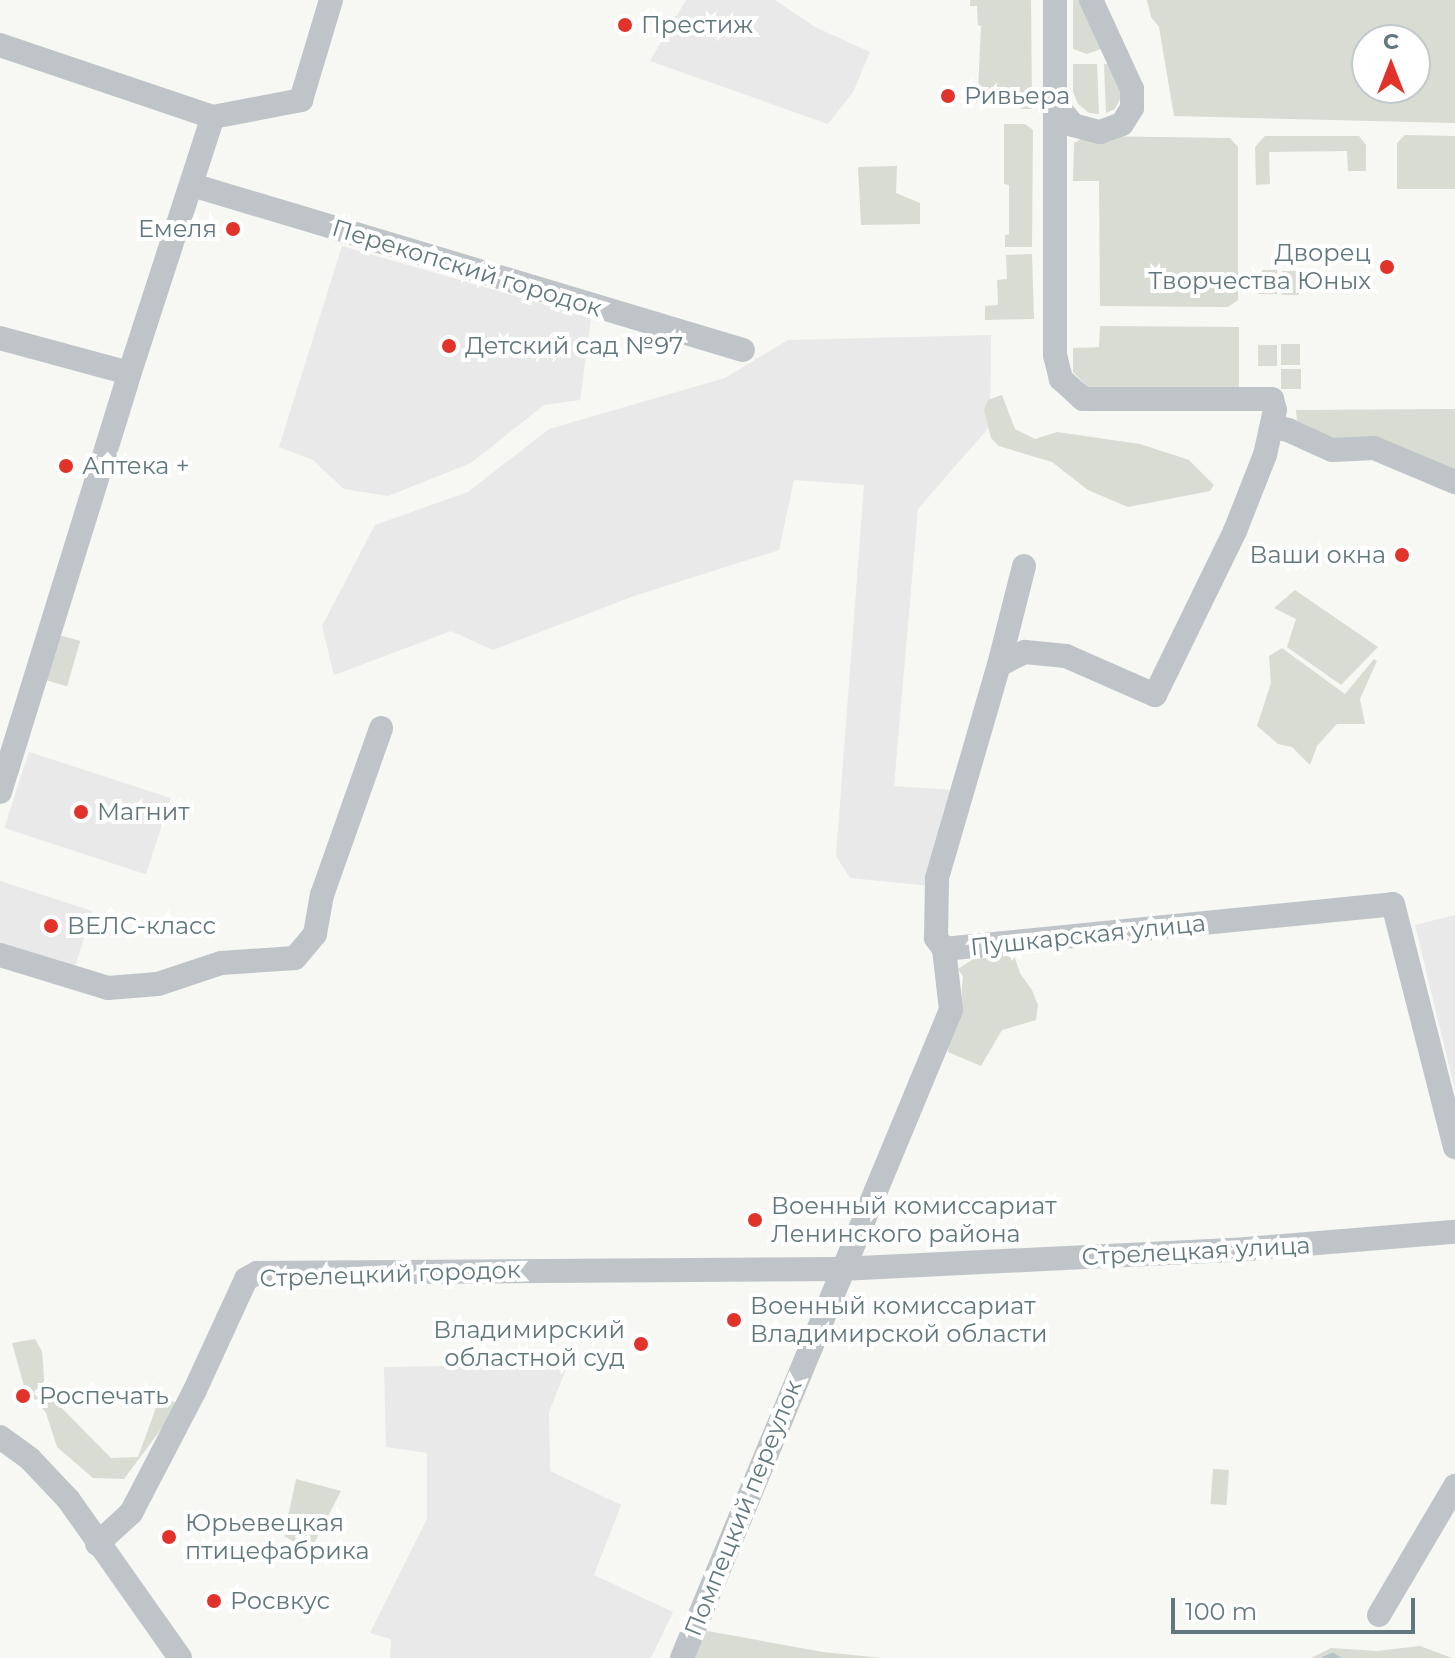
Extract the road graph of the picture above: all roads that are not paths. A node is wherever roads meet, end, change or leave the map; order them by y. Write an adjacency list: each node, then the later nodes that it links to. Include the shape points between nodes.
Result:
1 (331, 0): 6 (street, via 301,100)
2 (1055, 0): 5 (street)
3 (1091, 0): 5 (street, via 1132,89 1132,108 1122,124 1100,132 1073,125)
4 (0, 45): 6 (street)
5 (1056, 104): 11 (street, via 1055,355 1061,379 1083,399 1272,399)
6 (213, 117): 7 (street)
7 (192, 185): 9 (street, Перекопский городок); 10 (street)
8 (0, 338): 10 (street)
9 (743, 350)
10 (129, 373): 16 (street)
11 (1273, 427): 12 (street, via 1332,450 1374,448); 14 (street, via 1235,531 1155,695 1066,656 1025,652)
12 (1455, 482)
13 (1024, 566): 14 (street, Пушкарская улица)
14 (999, 665): 17 (street, Пушкарская улица, via 937,878 936,938)
15 (381, 728): 18 (street, via 322,895 315,934 295,958 221,963 158,984 108,988)
16 (0, 792)
17 (944, 949): 19 (street, Пушкарская улица, via 1393,904); 21 (street, Помпецкий переулок, via 951,1010)
18 (0, 955)
19 (1455, 1147)
20 (1455, 1232): 21 (street, Стрелецкая улица, via 1246,1249)
21 (840, 1269): 24 (street, Стрелецкий городок, via 257,1273 246,1279 131,1513); 27 (street, Помпецкий переулок)
22 (0, 1437): 24 (street, via 56,1485)
23 (1455, 1486): 25 (street)
24 (97, 1544): 26 (street)
25 (1379, 1615)
26 (180, 1658)
27 (682, 1658)

